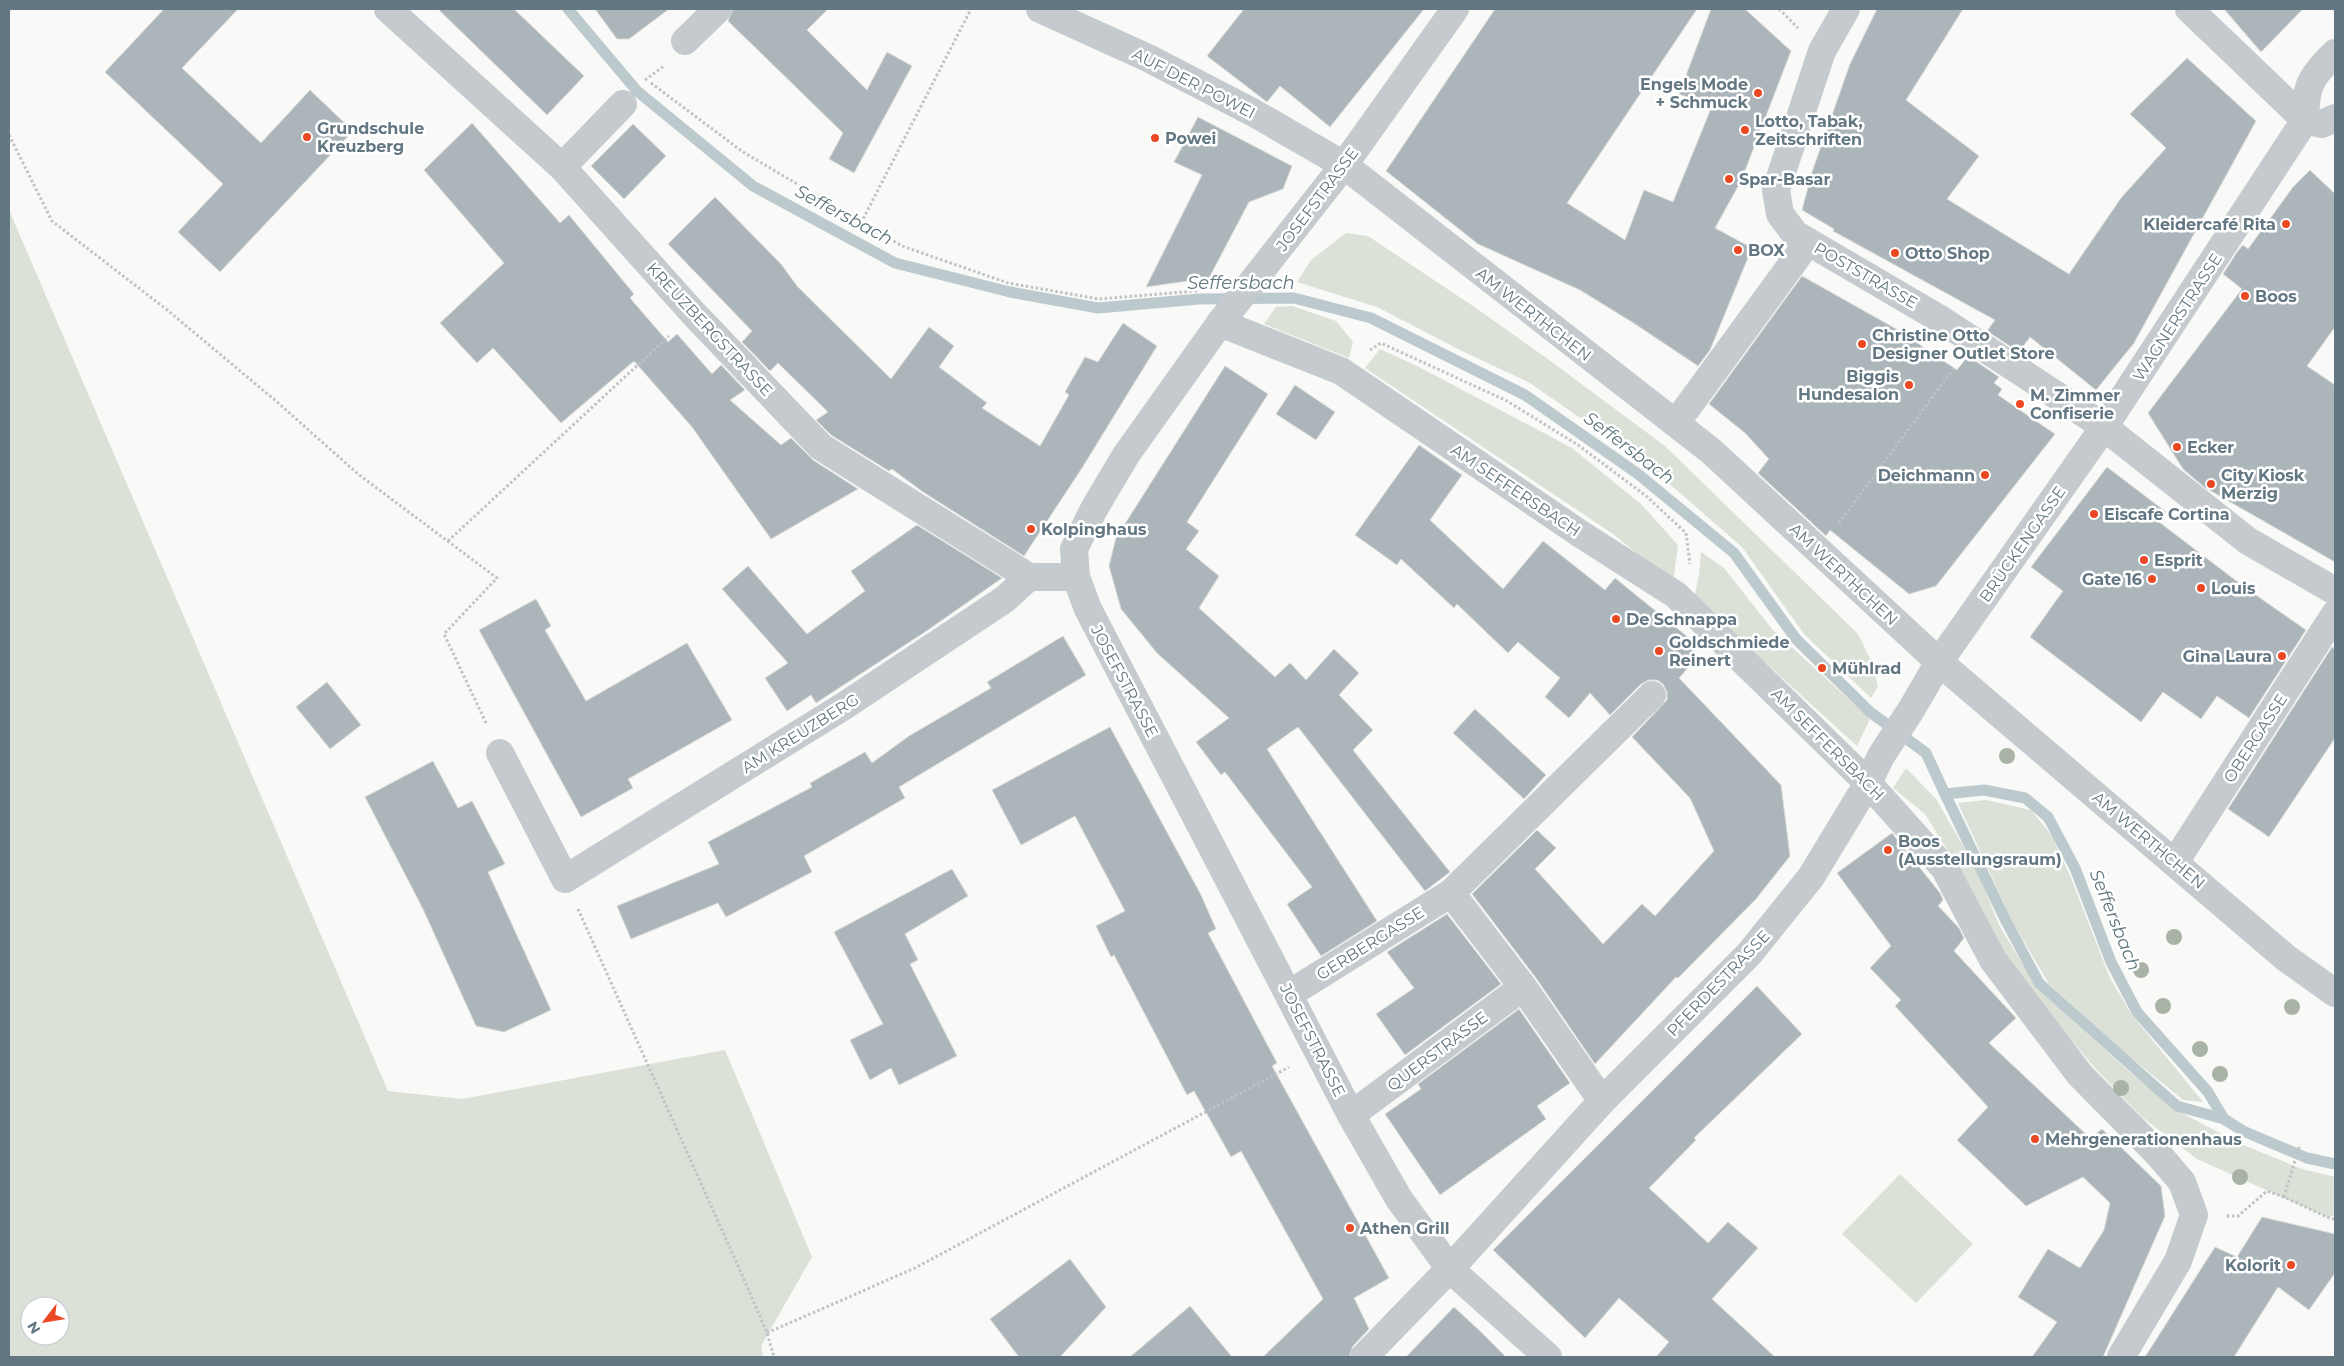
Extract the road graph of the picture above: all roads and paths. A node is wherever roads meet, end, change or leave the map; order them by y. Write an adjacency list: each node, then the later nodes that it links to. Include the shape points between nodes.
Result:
1 (388, 9): 16 (street, KREUZBERGSTRASSE)
2 (718, 9): 8 (street)
3 (971, 9): 17 (path)
4 (1040, 9): 15 (street, AUF DER POWEI, via 1148,58 1254,113)
5 (1455, 9): 15 (street, JOSEFSTRASSE)
6 (1846, 9): 18 (street, POSTSTRASSE, via 1822,51 1776,190 1780,214 1795,234)
7 (2189, 9): 13 (street)
8 (686, 41)
9 (2335, 53): 13 (street, via 2314,74 2306,95)
10 (646, 80): 17 (path, via 743,152)
11 (622, 104): 16 (street)
12 (2335, 118): 13 (street, via 2322,124)
13 (2305, 120): 25 (street, WAGNERSTRASSE)
14 (9, 135): 26 (path, via 52,221 166,309 358,474)
15 (1344, 165): 21 (street, JOSEFSTRASSE); 24 (street, AM WERTHCHEN)
16 (562, 167): 20 (street, KREUZBERGSTRASSE)
17 (861, 223): 19 (path, via 902,246 1008,283 1090,298 1196,291)
18 (1808, 242): 22 (street, POSTSTRASSE); 24 (street)
19 (1214, 284)
20 (694, 314): 26 (path); 28 (street, KREUZBERGSTRASSE, via 820,447)
21 (1227, 315): 23 (street, AM SEFFERSBACH); 29 (street, JOSEFSTRASSE, via 1126,455 1094,509 1074,549)
22 (1974, 341): 25 (street, POSTSTRASSE); 27 (path)
23 (1341, 371): 31 (street, AM SEFFERSBACH); 31 (path, via 1381,343 1507,401 1578,445 1645,495 1686,533 1691,562)
24 (1676, 423): 27 (street, AM WERTHCHEN, via 1711,450)
25 (2104, 427): 30 (street, POSTSTRASSE, via 2248,541); 33 (street, BRÜCKENGASSE)
26 (448, 541): 35 (path, via 496,578 444,634)
27 (1818, 550): 33 (street, AM WERTHCHEN)
28 (1028, 577): 29 (street); 38 (street, AM KREUZBERG, via 1005,599 844,706)
29 (1076, 577): 42 (street, JOSEFSTRASSE, via 1088,609)
30 (2335, 591)
31 (1676, 595): 36 (street, AM SEFFERSBACH)
32 (2335, 614): 37 (street, OBERGASSE)
33 (1939, 662): 36 (street, PFERDESTRASSE); 37 (street, AM WERTHCHEN)
34 (1652, 695): 39 (street, GERBERGASSE)
35 (500, 753): 38 (street)
36 (1868, 783): 44 (street, PFERDESTRASSE, via 1812,877 1749,954); 48 (street, AM SEFFERSBACH, via 1945,869 1994,960 2080,1075 2182,1182)
37 (2175, 862): 41 (street, AM WERTHCHEN, via 2286,958)
38 (564, 879): 51 (path)
39 (1451, 893): 40 (street); 42 (street, GERBERGASSE)
40 (1523, 986): 44 (street); 45 (street, QUERSTRASSE)
41 (2335, 993)
42 (1289, 994): 43 (street, JOSEFSTRASSE)
43 (1318, 1051): 45 (street, JOSEFSTRASSE); 51 (path, via 915,1268)
44 (1602, 1101): 50 (street, PFERDESTRASSE)
45 (1351, 1115): 50 (street, JOSEFSTRASSE, via 1398,1199)
46 (2300, 1144): 47 (path)
47 (2284, 1196): 48 (path, via 2267,1192 2238,1216); 49 (path)
48 (2194, 1216): 55 (street, via 2178,1261)
49 (2335, 1219)
50 (1454, 1264): 53 (street, PFERDESTRASSE); 54 (street, JOSEFSTRASSE)
51 (767, 1333): 52 (path)
52 (774, 1357)
53 (1364, 1357)
54 (1548, 1357)
55 (2121, 1357)

